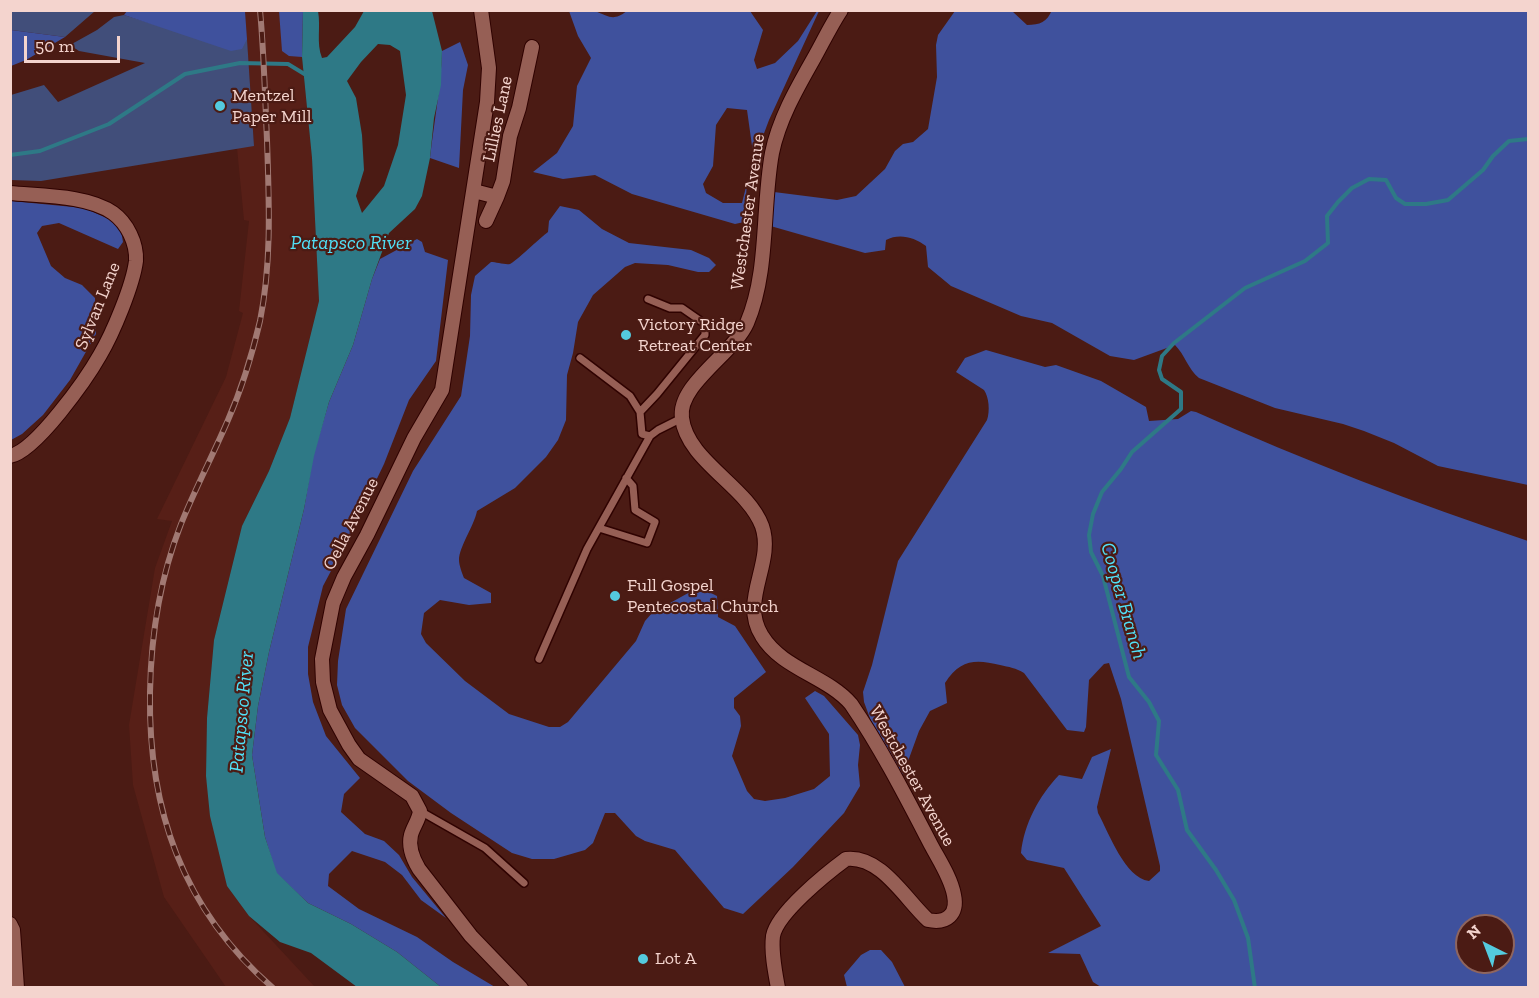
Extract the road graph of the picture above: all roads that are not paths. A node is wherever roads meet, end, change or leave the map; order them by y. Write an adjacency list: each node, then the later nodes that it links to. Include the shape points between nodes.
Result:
1 (481, 10): 4 (street, Oella Avenue, via 489,68)
2 (841, 10): 11 (street, Westchester Avenue, via 778,131 758,283 747,323 728,351 688,394)
3 (532, 47): 6 (street, Lillies Lane)
4 (474, 190): 6 (street); 17 (street, Oella Avenue, via 442,390 344,577 333,603 322,659 330,710 349,745 359,759 412,796)
5 (10, 193): 13 (street, Sylvan Lane, via 69,199 114,213 132,239 136,258 101,354 45,430)
6 (497, 198): 7 (street, Lillies Lane)
7 (486, 221)
8 (648, 299): 10 (lane, via 669,308 682,308 705,324 705,335)
9 (579, 358): 10 (lane, via 630,396)
10 (640, 412): 12 (lane, via 642,434)
11 (682, 418): 12 (lane); 22 (street, Westchester Avenue, via 691,442 753,510 763,530 764,554 753,604 762,636 772,649 845,698 869,732 954,894 952,914 945,920 928,920 875,866 864,859 846,859 780,920 773,939)
12 (650, 436): 14 (lane)
13 (10, 456)
14 (626, 478): 15 (lane); 15 (lane, via 633,486 635,510 655,522 647,543)
15 (599, 528): 16 (lane)
16 (539, 659)
17 (420, 811): 18 (lane, via 485,848); 21 (street, via 411,836 412,857 471,936)
18 (524, 883)
19 (10, 924): 20 (street)
20 (17, 987)
21 (521, 987)
22 (778, 987)

